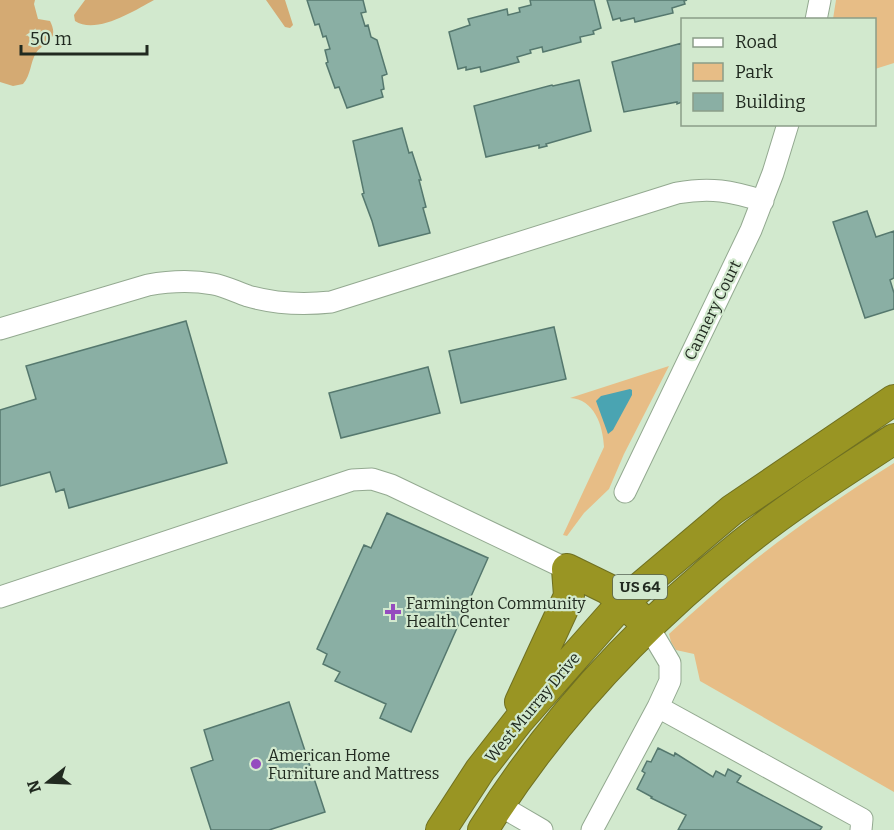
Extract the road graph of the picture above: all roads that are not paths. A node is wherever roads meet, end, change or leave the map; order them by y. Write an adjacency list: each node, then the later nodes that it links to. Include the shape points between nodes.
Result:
1 (820, 0): 2 (street)
2 (816, 18)
3 (787, 126): 4 (street, Cannery Court)
4 (763, 201): 5 (street, via 714,189 678,193 331,302 285,304 215,285 173,281); 8 (street, Cannery Court)
5 (0, 329)
6 (894, 400): 11 (highway, West Murray Drive / US 64, via 732,510)
7 (894, 439): 12 (highway, West Murray Drive / US 64, via 742,544)
8 (625, 492)
9 (567, 569): 10 (street, via 391,485 364,478); 11 (highway, via 608,589); 14 (highway, via 569,596 516,710)
10 (0, 597)
11 (623, 602): 12 (highway); 14 (highway, West Murray Drive / US 64)
12 (648, 626): 13 (street, via 670,663 670,681); 15 (highway, West Murray Drive / US 64, via 553,732)
13 (658, 707): 19 (street); 20 (street, via 862,819)
14 (480, 770): 16 (highway, West Murray Drive / US 64)
15 (499, 805): 17 (highway, West Murray Drive / US 64); 18 (street)
16 (441, 830)
17 (483, 830)
18 (542, 830)
19 (592, 830)
20 (861, 830)

